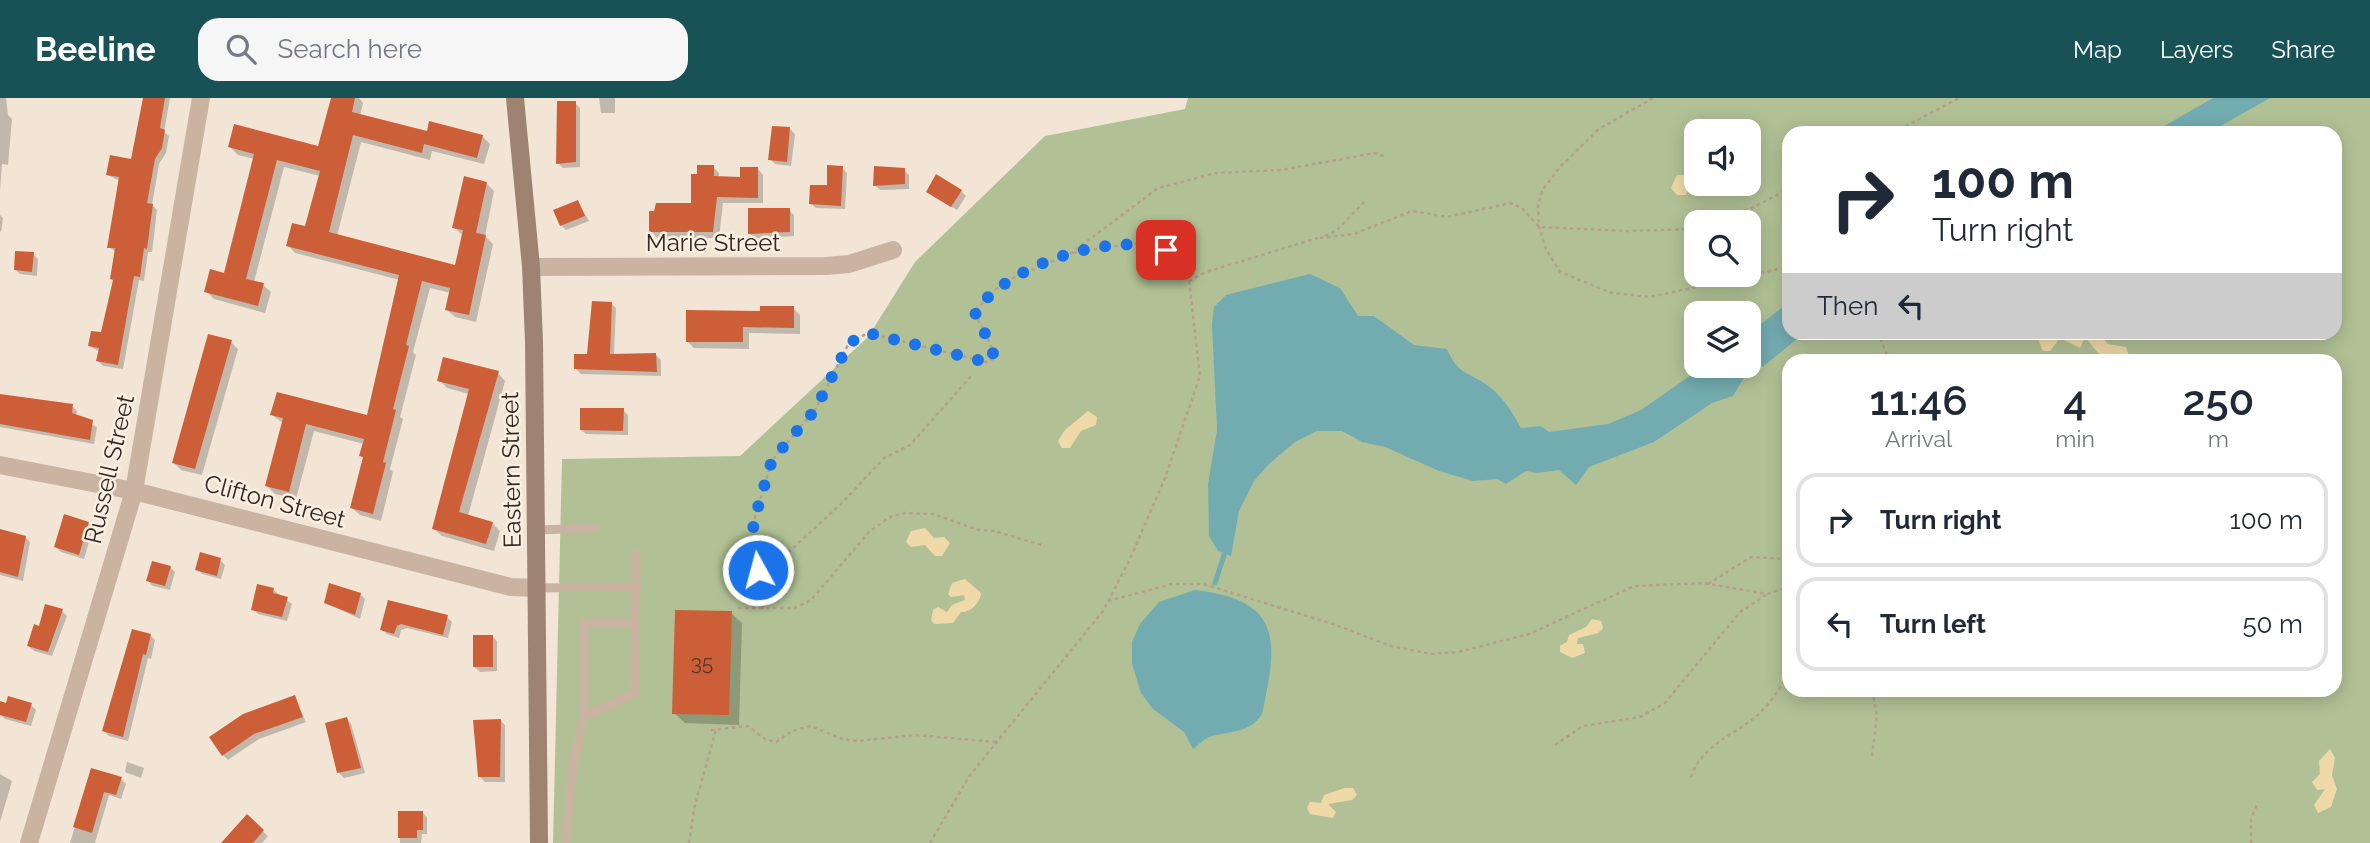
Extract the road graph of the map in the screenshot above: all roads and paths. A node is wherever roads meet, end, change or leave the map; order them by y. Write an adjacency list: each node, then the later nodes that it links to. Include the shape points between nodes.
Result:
1 (201, 98): 20 (street, Russell Street)
2 (515, 98): 15 (street, Eastern Street)
3 (1653, 98): 10 (path, via 1599,129 1559,168 1542,191)
4 (1959, 98): 5 (path)
5 (1907, 126)
6 (1386, 157): 14 (path, via 1375,153 1281,170 1183,179 1158,188)
7 (1782, 192): 9 (path)
8 (1366, 200): 12 (path, via 1337,230)
9 (1749, 210)
10 (1539, 227): 11 (path); 12 (path, via 1522,208 1510,203 1447,217 1412,211 1354,234); 16 (path, via 1560,272 1612,293 1659,296)
11 (1684, 229)
12 (1320, 238): 17 (path)
13 (893, 250): 15 (street, Marie Street, via 837,265)
14 (1070, 254): 17 (path, via 1134,243 1151,245 1166,250); 26 (path, via 1003,282 985,298 975,312 995,351 993,359 986,362 868,333 849,343 815,410 772,460 753,524)
15 (531, 267): 22 (street, Eastern Street)
16 (1782, 268)
17 (1189, 281): 32 (path, via 1199,376 1164,478)
18 (972, 375): 26 (path, via 910,445 884,458 784,556)
19 (0, 465): 20 (street, Clifton Street)
20 (134, 491): 29 (street, Clifton Street, via 488,582); 44 (street, Russell Street)
21 (594, 528): 22 (lane)
22 (537, 530): 29 (street, Eastern Street)
23 (1045, 546): 34 (path, via 933,514 905,513 870,531 811,600 794,608)
24 (636, 554): 28 (lane)
25 (1782, 559): 27 (path, via 1751,557)
26 (758, 570): 34 (path)
27 (1708, 584): 31 (path); 32 (path, via 1634,586 1529,634 1431,654 1391,646 1203,584 1172,584)
28 (637, 587): 29 (lane); 35 (lane)
29 (537, 588): 45 (street, Eastern Street)
30 (1782, 589): 31 (path)
31 (1768, 594): 40 (path, via 1740,612 1665,704 1640,716 1583,726)
32 (1108, 601): 39 (path)
33 (738, 608): 34 (path)
34 (763, 609)
35 (636, 623): 38 (lane, via 635,693); 38 (lane, via 584,623)
36 (1782, 683): 42 (path, via 1766,707 1722,738)
37 (1873, 697): 41 (path, via 1877,716)
38 (584, 717): 46 (lane, via 573,765)
39 (996, 742): 47 (path, via 915,735 857,741 811,726 776,742 748,726 713,729); 48 (path)
40 (1555, 745)
41 (1872, 756)
42 (1691, 777)
43 (2258, 802): 49 (path, via 2251,819)
44 (29, 843)
45 (539, 843)
46 (565, 843)
47 (689, 843)
48 (930, 843)
49 (2251, 843)

